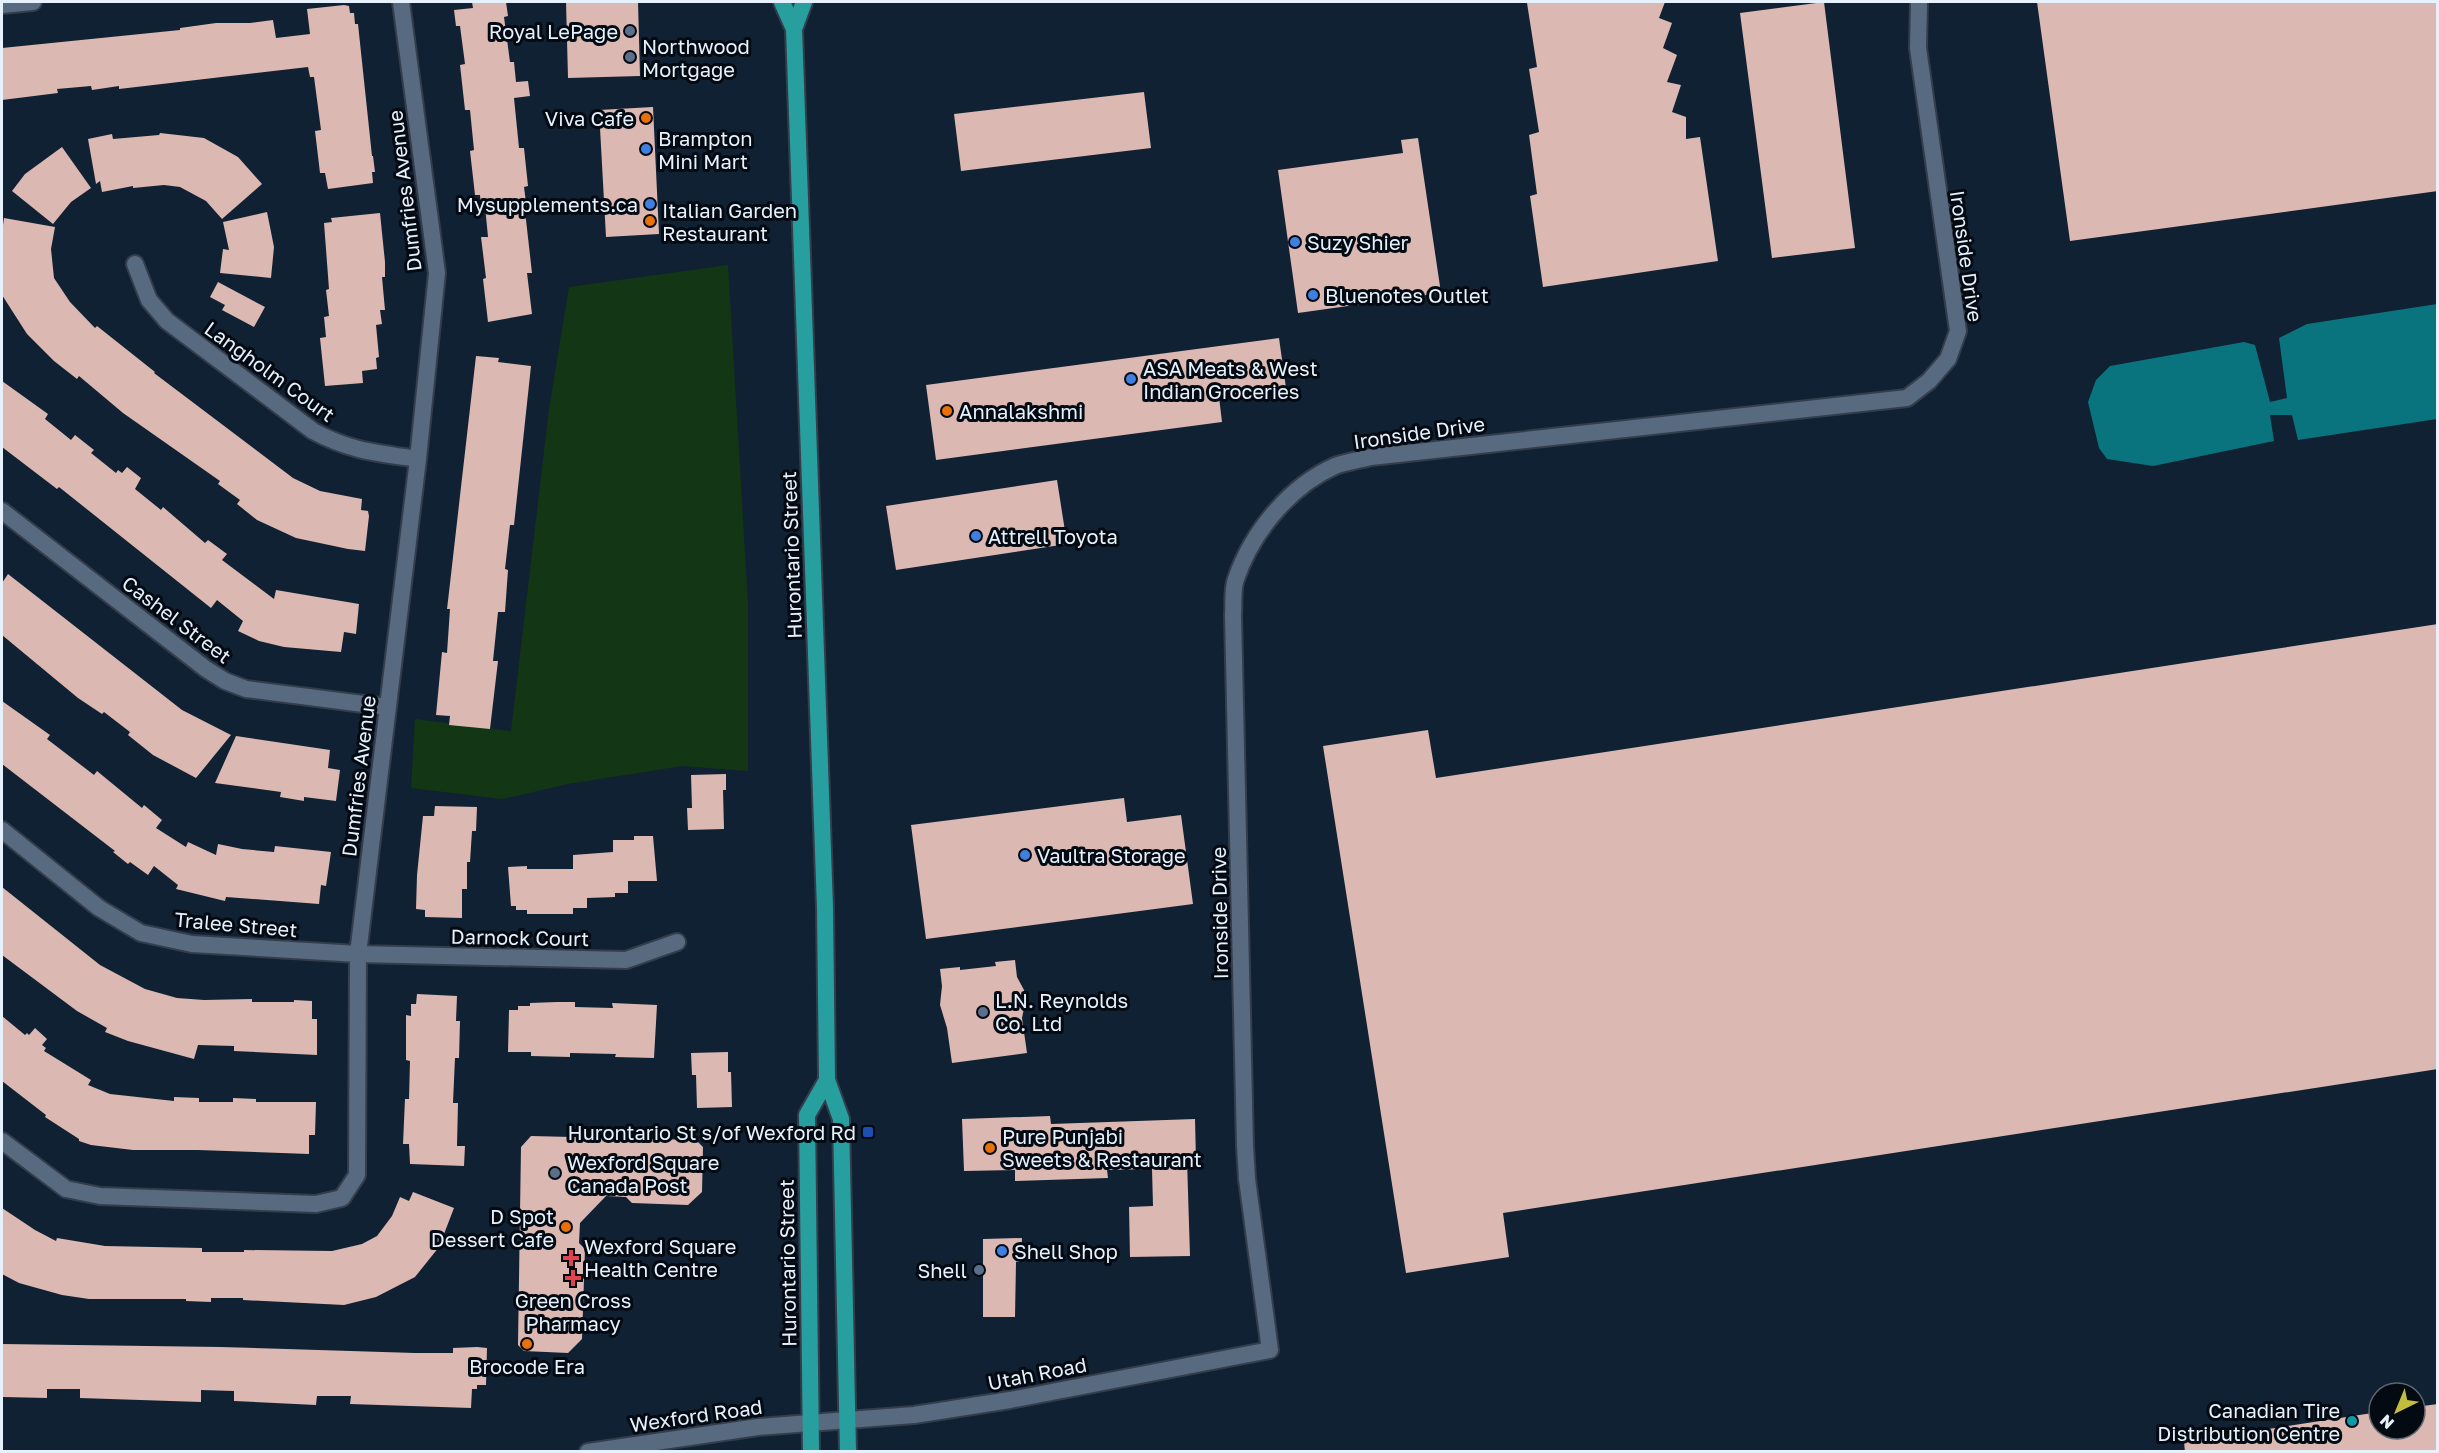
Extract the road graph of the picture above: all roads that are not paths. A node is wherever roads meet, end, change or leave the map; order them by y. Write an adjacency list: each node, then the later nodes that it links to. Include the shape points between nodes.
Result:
1 (33, 2): 6 (street)
2 (401, 2): 9 (street, Dumfries Avenue, via 437,273)
3 (782, 2): 7 (main road, Hurontario Street)
4 (804, 2): 7 (main road, Hurontario Street)
5 (1919, 2): 17 (street, Ironside Drive, via 1918,48 1958,331 1948,359 1929,381 1907,398 1371,457 1335,466 1302,486 1277,508 1235,580 1245,1146)
6 (2, 5)
7 (794, 29): 15 (main road, Hurontario Street, via 825,908)
8 (135, 264): 9 (street, Langholm Court, via 149,300 167,321 313,430 356,450)
9 (418, 459): 11 (street, Dumfries Avenue)
10 (2, 511): 11 (street, Cashel Street, via 225,681 246,689)
11 (387, 707): 14 (street, Dumfries Avenue)
12 (2, 830): 14 (street, Tralee Street, via 99,908 141,933 192,944)
13 (677, 942): 14 (street, Darnock Court, via 626,960)
14 (358, 954): 16 (street, Dumfries Avenue, via 357,1175 342,1198 316,1204 100,1196 66,1189)
15 (827, 1080): 18 (main road, Hurontario Street, via 841,1119); 19 (main road, Hurontario Street, via 807,1114)
16 (2, 1141)
17 (1270, 1350): 18 (street, Utah Road, via 1010,1400 914,1415)
18 (848, 1420): 19 (street, Utah Road); 22 (main road, Hurontario Street)
19 (811, 1423): 20 (street, Wexford Road); 21 (main road, Hurontario Street)
20 (588, 1452)
21 (811, 1452)
22 (849, 1452)

